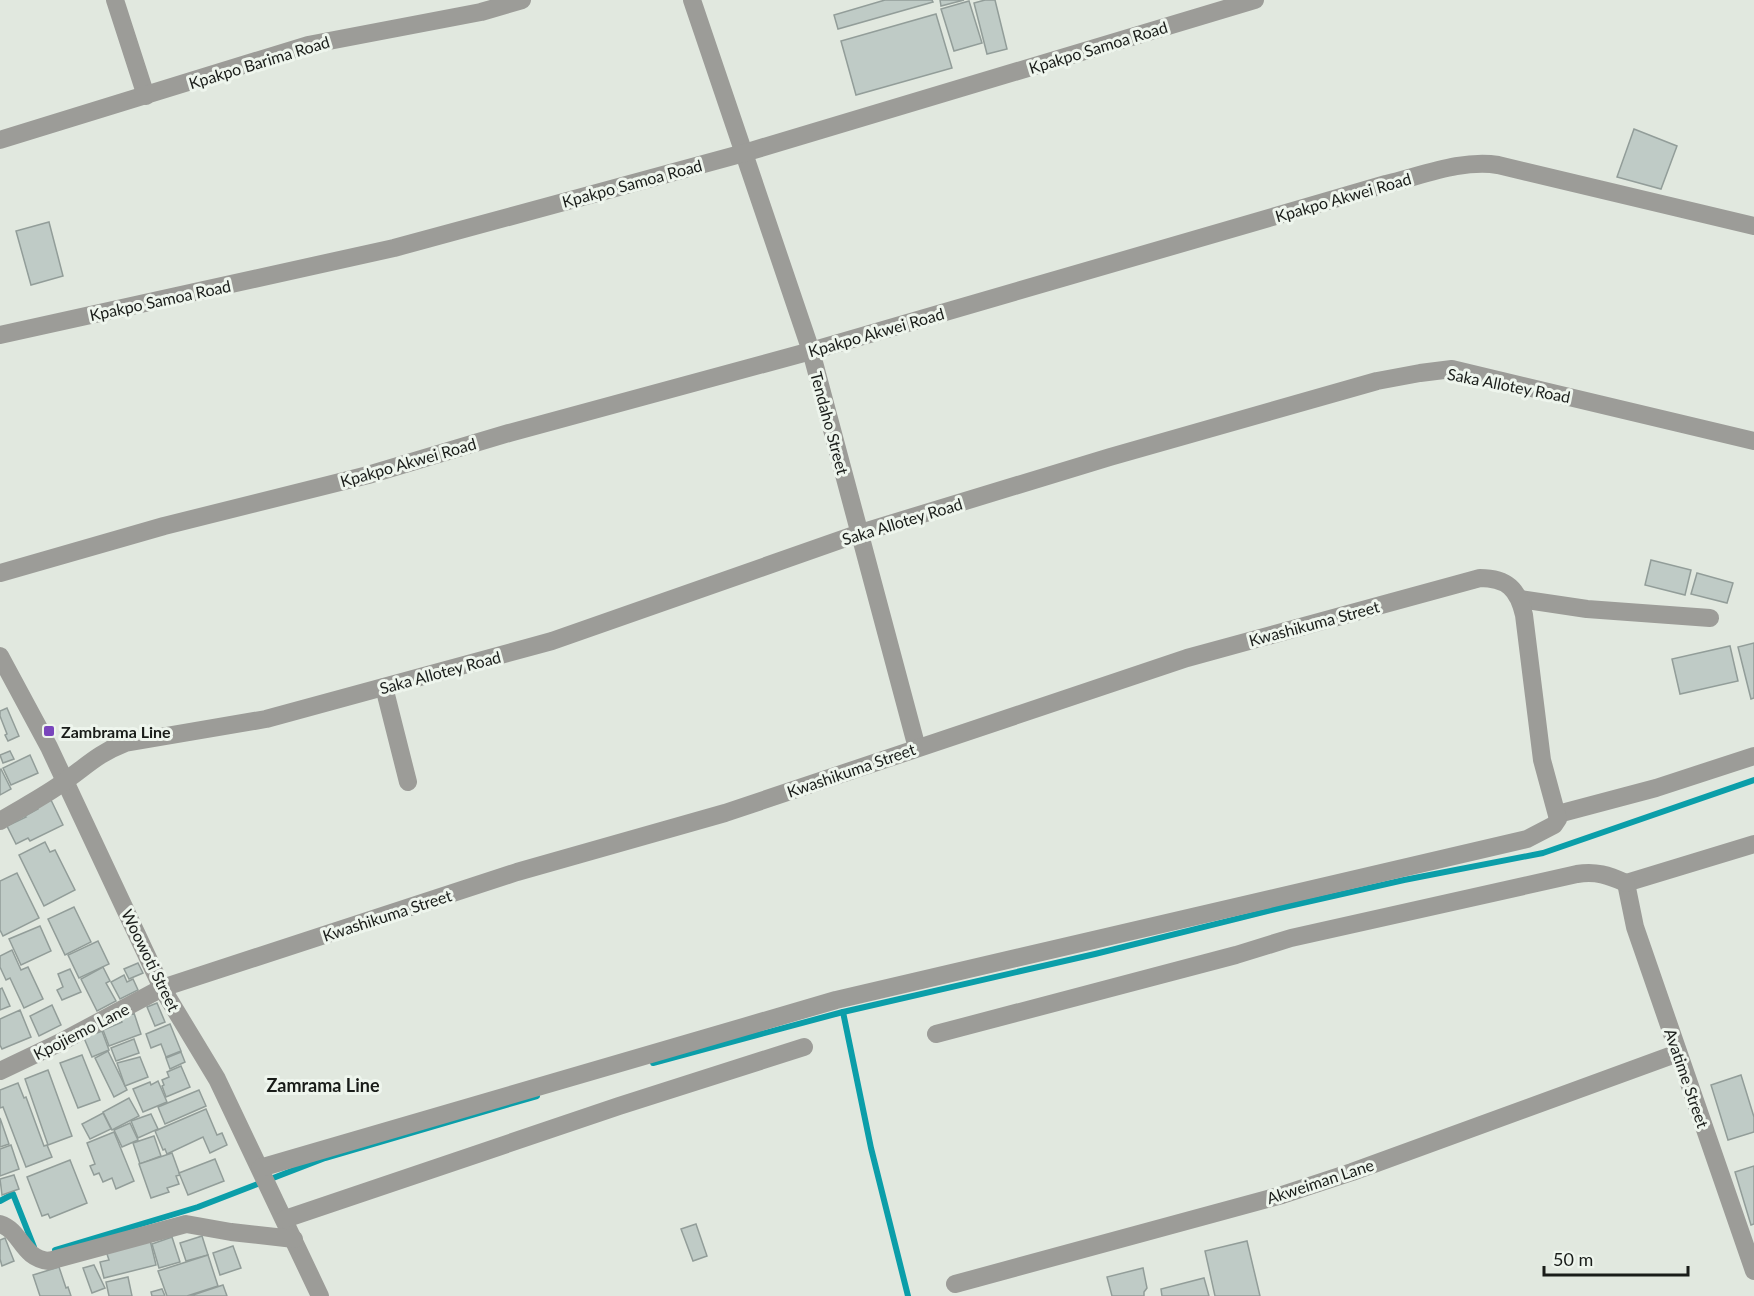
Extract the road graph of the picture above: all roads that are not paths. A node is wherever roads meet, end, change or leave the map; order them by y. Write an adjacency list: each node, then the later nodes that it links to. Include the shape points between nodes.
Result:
1 (115, 0): 5 (street)
2 (522, 0): 5 (street, Kpakpo Barima Road, via 308,45)
3 (692, 0): 7 (street, Tendaho Street)
4 (1255, 0): 7 (street, Kpakpo Samoa Road)
5 (146, 96): 6 (street, Kpakpo Barima Road)
6 (0, 140)
7 (744, 153): 9 (street, Kpakpo Samoa Road, via 394,248); 10 (street, Tendaho Street)
8 (1754, 226): 10 (street, Kpakpo Akwei Road, via 1498,165 1468,164 1386,184)
9 (0, 335)
10 (811, 351): 12 (street, Tendaho Street); 13 (street, Kpakpo Akwei Road)
11 (1754, 441): 12 (street, Saka Allotey Road, via 1452,369 1377,381)
12 (860, 533): 17 (street, Saka Allotey Road, via 552,641); 18 (street, Tendaho Street)
13 (0, 573)
14 (1522, 607): 15 (street); 18 (street, Kwashikuma Street, via 1510,586 1495,578 1480,578 1187,658); 22 (street, via 1542,760)
15 (1710, 618)
16 (0, 656): 20 (street, Woowoti Street, via 36,719)
17 (384, 687): 20 (street, Saka Allotey Road, via 266,719 125,743 93,759); 21 (street)
18 (917, 748): 26 (street, Kwashikuma Street, via 725,813 517,872)
19 (1754, 756): 22 (street)
20 (65, 782): 23 (street, Saka Allotey Road); 26 (street, Woowoti Street)
21 (408, 782)
22 (1558, 814): 31 (street, via 1558,822 1527,839 836,1000)
23 (0, 821)
24 (1754, 844): 25 (street)
25 (1626, 883): 27 (street, via 1604,873 1577,874 1291,938); 29 (street, Avatime Street, via 1635,927)
26 (162, 988): 30 (street, Kpojiemo Lane); 31 (street, Woowoti Street, via 217,1079)
27 (936, 1034)
28 (804, 1047): 32 (street)
29 (1678, 1053): 35 (street, Avatime Street); 36 (street, Akweiman Lane, via 1282,1195)
30 (0, 1071)
31 (262, 1173): 32 (street, Woowoti Street)
32 (285, 1219): 34 (street, Woowoti Street)
33 (0, 1224): 34 (street, via 8,1227 30,1255 49,1261 186,1224)
34 (294, 1239): 37 (street, Woowoti Street)
35 (1754, 1272)
36 (955, 1284)
37 (320, 1296)

